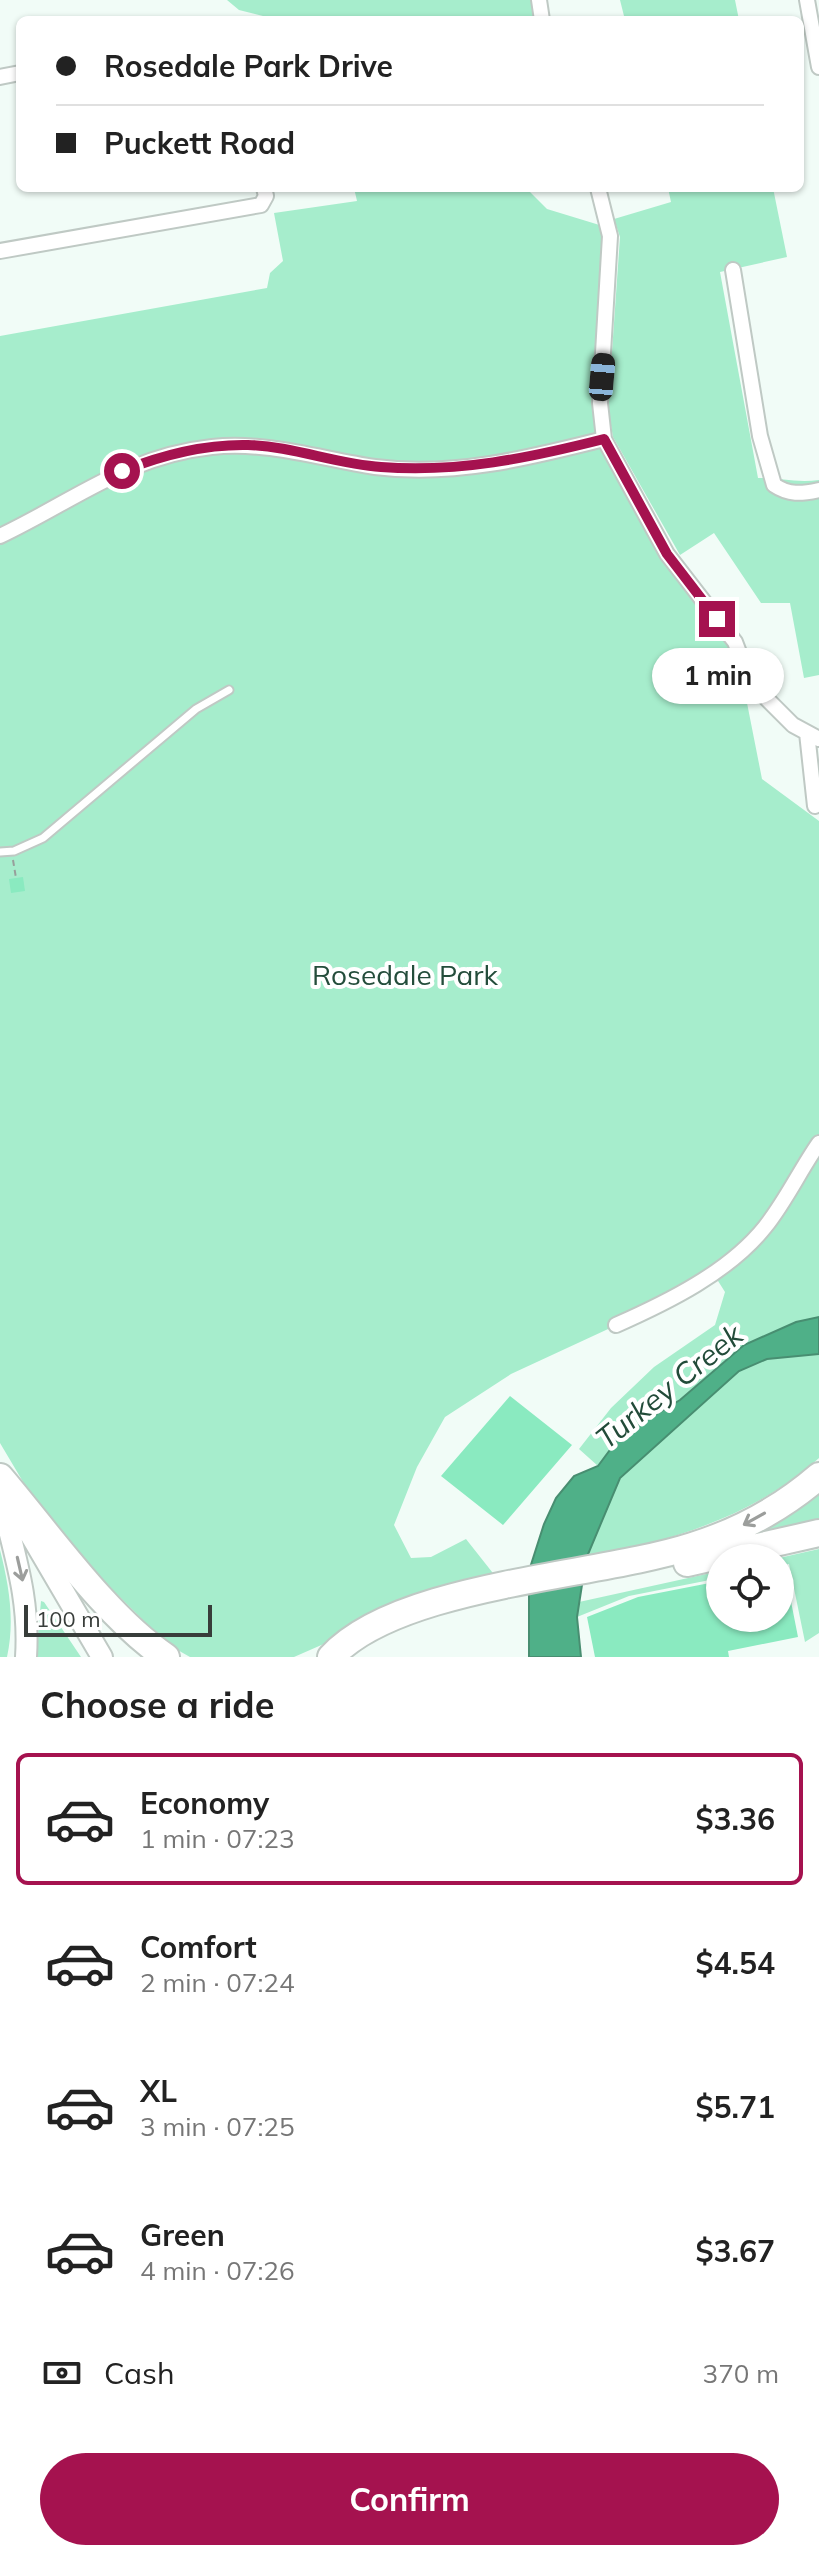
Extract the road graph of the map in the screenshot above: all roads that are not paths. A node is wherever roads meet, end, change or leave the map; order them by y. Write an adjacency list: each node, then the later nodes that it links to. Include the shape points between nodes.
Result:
1 (807, 0): 2 (street)
2 (819, 67)
3 (265, 192): 5 (street, via 261,205)
4 (599, 192): 7 (street, via 610,236 600,403)
5 (0, 251)
6 (733, 270): 8 (street, via 760,436 774,485 799,494)
7 (604, 439): 9 (street, via 462,468 377,467 249,445 210,447 102,479); 11 (street, via 667,554 735,642 767,699)
8 (819, 490)
9 (0, 536)
10 (229, 690): 13 (lane, via 196,709 43,838)
11 (813, 736): 12 (street)
12 (815, 806)
13 (0, 852)
14 (819, 1143): 15 (street, via 766,1227 744,1249 697,1283)
15 (616, 1325)
16 (819, 1476): 20 (highway, one-way to 20, via 739,1527)
17 (0, 1479): 23 (main road); 24 (highway, via 103,1597)
18 (0, 1493): 22 (main road, one-way to 22, via 25,1587)
19 (819, 1533): 20 (highway)
20 (614, 1572): 21 (highway, via 406,1611 361,1631)
21 (334, 1655)
22 (26, 1657)
23 (102, 1657)
24 (166, 1657)

